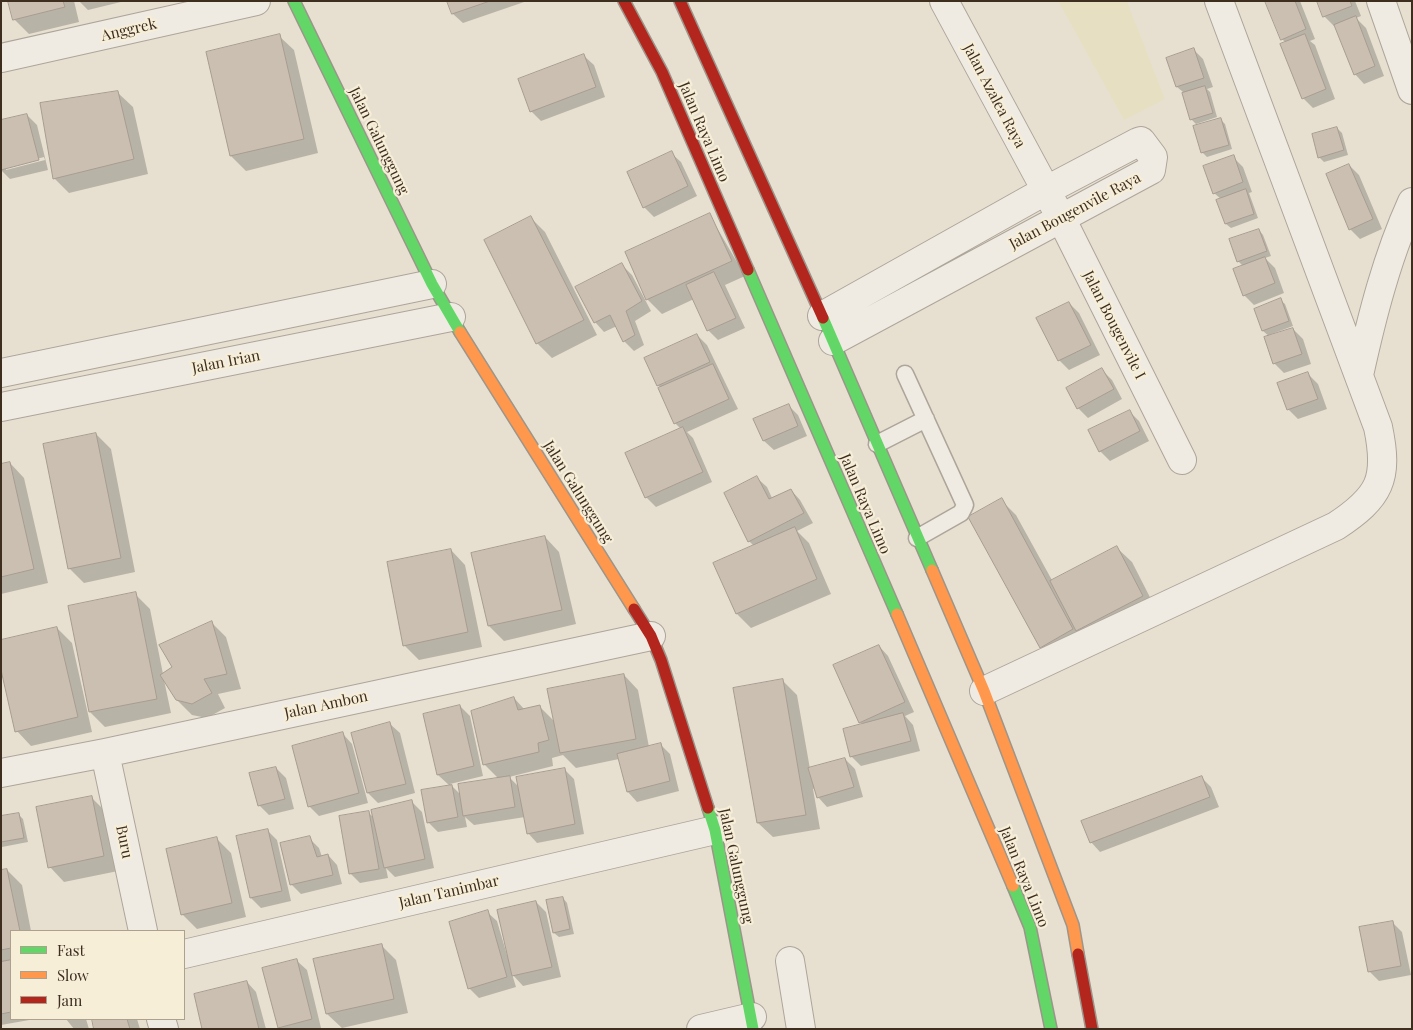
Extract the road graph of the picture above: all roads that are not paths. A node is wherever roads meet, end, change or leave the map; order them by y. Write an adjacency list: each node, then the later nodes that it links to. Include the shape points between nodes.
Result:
1 (256, 1): 8 (street, Anggrek)
2 (294, 1): 13 (main road, Jalan Galunggung)
3 (624, 1): 36 (main road, Jalan Raya Limo, via 662,72 1030,928)
4 (680, 1): 14 (main road, Jalan Raya Limo)
5 (944, 1): 10 (street, Jalan Azalea Raya)
6 (1219, 1): 19 (street)
7 (1381, 1): 9 (street)
8 (1, 58)
9 (1412, 90)
10 (1045, 191): 12 (street, Jalan Bougenvile I); 12 (street, Jalan Bougenvile Raya, via 1141,141 1153,157 1151,170); 14 (street, Jalan Bougenvile Raya)
11 (1412, 202): 19 (street, via 1371,318)
12 (1060, 218): 16 (street, Jalan Bougenvile Raya); 23 (street, Jalan Bougenvile I)
13 (432, 284): 15 (main road, Jalan Galunggung); 17 (street)
14 (822, 316): 16 (main road, Jalan Raya Limo)
15 (451, 317): 20 (street, Jalan Irian); 25 (main road, Jalan Galunggung)
16 (833, 341): 22 (main road, Jalan Raya Limo)
17 (1, 373)
18 (905, 374): 21 (lane)
19 (1359, 375): 26 (street, via 1378,427 1383,462 1374,492 1350,517)
20 (1, 407)
21 (926, 419): 22 (lane); 24 (lane, via 965,505 961,513)
22 (877, 444): 24 (main road, Jalan Raya Limo)
23 (1182, 460)
24 (917, 538): 26 (main road, Jalan Raya Limo)
25 (651, 636): 27 (street, Jalan Ambon); 29 (main road, Jalan Galunggung)
26 (984, 692): 37 (main road, Jalan Raya Limo, via 1073,925)
27 (105, 753): 28 (street, Jalan Ambon); 30 (street, Buru)
28 (1, 773)
29 (715, 830): 31 (street, Jalan Tanimbar); 33 (main road, Jalan Galunggung)
30 (143, 930)
31 (185, 954)
32 (790, 961): 35 (street)
33 (752, 1023): 34 (street)
34 (701, 1029)
35 (801, 1029)
36 (1051, 1029)
37 (1092, 1029)

